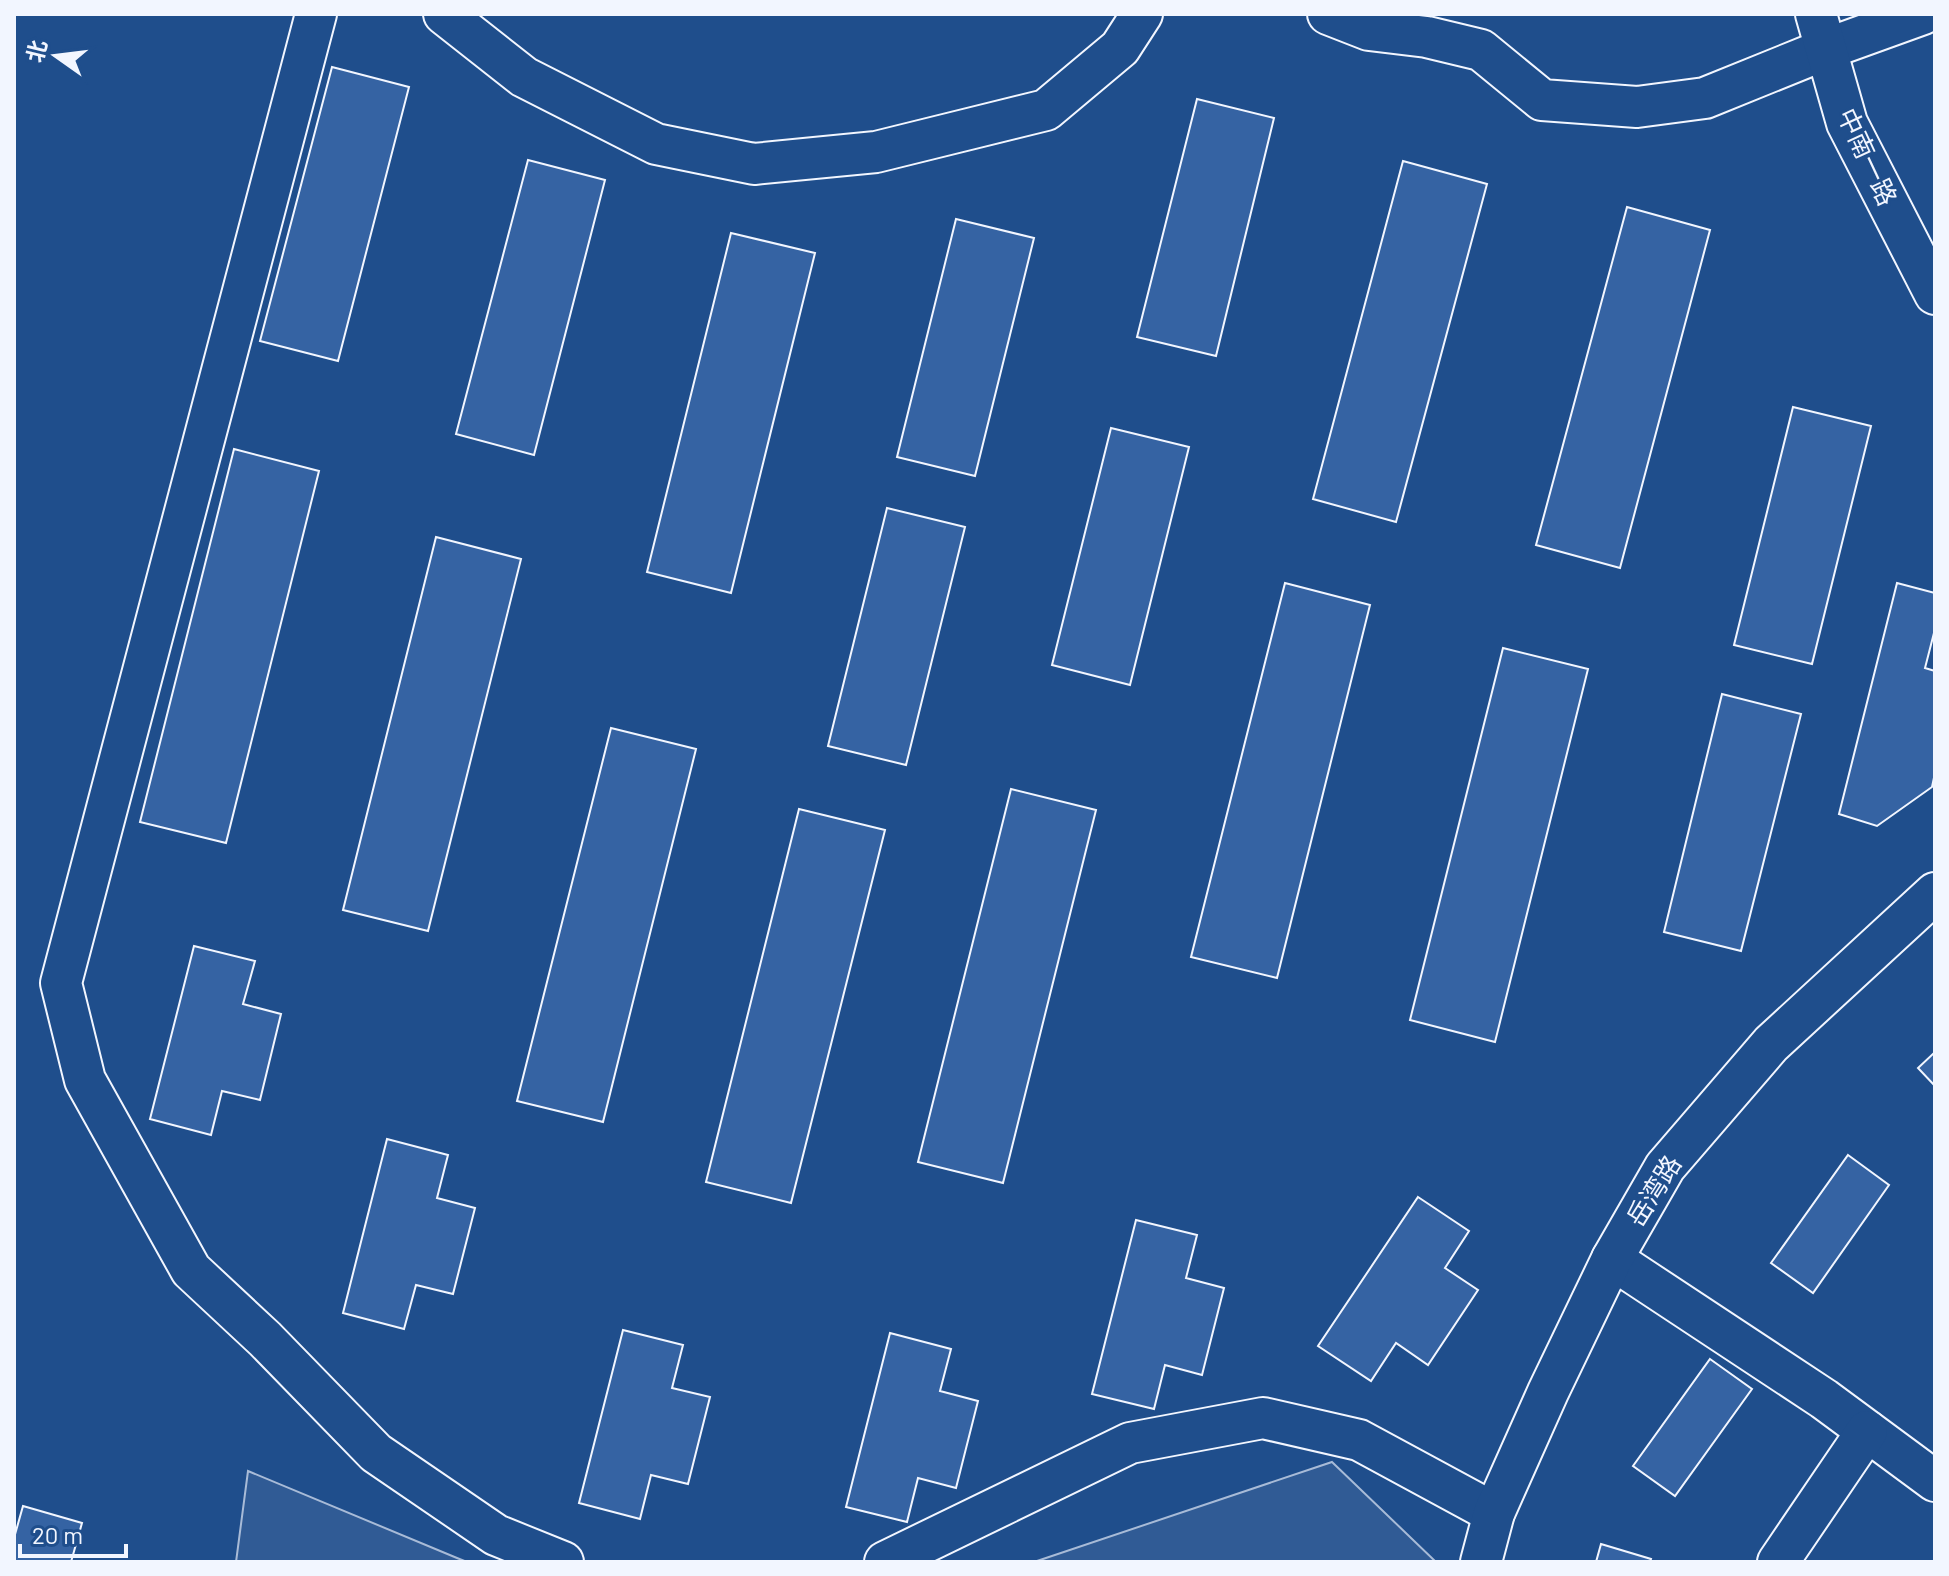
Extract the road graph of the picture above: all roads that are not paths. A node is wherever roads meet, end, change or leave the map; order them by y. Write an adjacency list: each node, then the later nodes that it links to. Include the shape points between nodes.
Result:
1 (316, 14): 13 (street, via 61,983 85,1080 191,1270 376,1453 496,1535)
2 (444, 14): 3 (street, via 524,77 656,144 754,164 876,152 1046,110 1120,48)
3 (1142, 14)
4 (1328, 14): 6 (street, via 1369,30 1481,50 1542,100 1637,107 1705,98)
5 (1923, 14): 6 (street)
6 (1821, 32): 7 (street, 中南一路, via 1847,123)
7 (1935, 294)
8 (1935, 893): 9 (street, 岳湾路, via 1771,1044 1665,1167)
9 (1612, 1259): 10 (street); 12 (street, 岳湾路)
10 (1867, 1431): 11 (street); 16 (street)
11 (1935, 1481)
12 (1494, 1513): 14 (street, via 1359,1440 1263,1418 1130,1443); 15 (street, 岳湾路)
13 (563, 1562)
14 (885, 1562)
15 (1481, 1562)
16 (1778, 1562)

